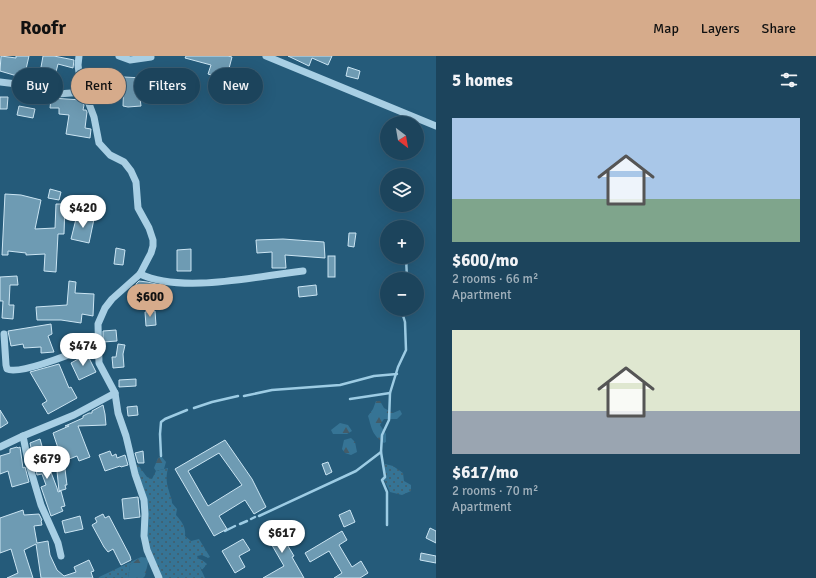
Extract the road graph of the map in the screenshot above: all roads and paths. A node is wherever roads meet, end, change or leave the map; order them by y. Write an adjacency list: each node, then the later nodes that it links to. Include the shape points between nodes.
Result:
1 (79, 56): 5 (street)
2 (119, 56): 4 (street, via 130,60)
3 (266, 56): 9 (street)
4 (151, 57)
5 (78, 68)
6 (0, 82): 7 (street, via 25,85 37,91)
7 (71, 93)
8 (89, 104): 11 (street, via 99,143 110,155 124,162 136,182 138,208 153,240 151,252)
9 (436, 126)
10 (303, 271): 11 (street, via 217,282 180,283 152,280)
11 (140, 274): 13 (street, via 105,308 98,324)
12 (4, 334): 13 (street, via 6,365 11,372)
13 (98, 343): 14 (street, via 99,363)
14 (115, 393): 15 (street, via 74,415); 18 (street, via 118,413 144,500 144,536 147,550)
15 (23, 436): 16 (street); 17 (street, via 41,506)
16 (0, 447)
17 (62, 556)
18 (159, 578)

